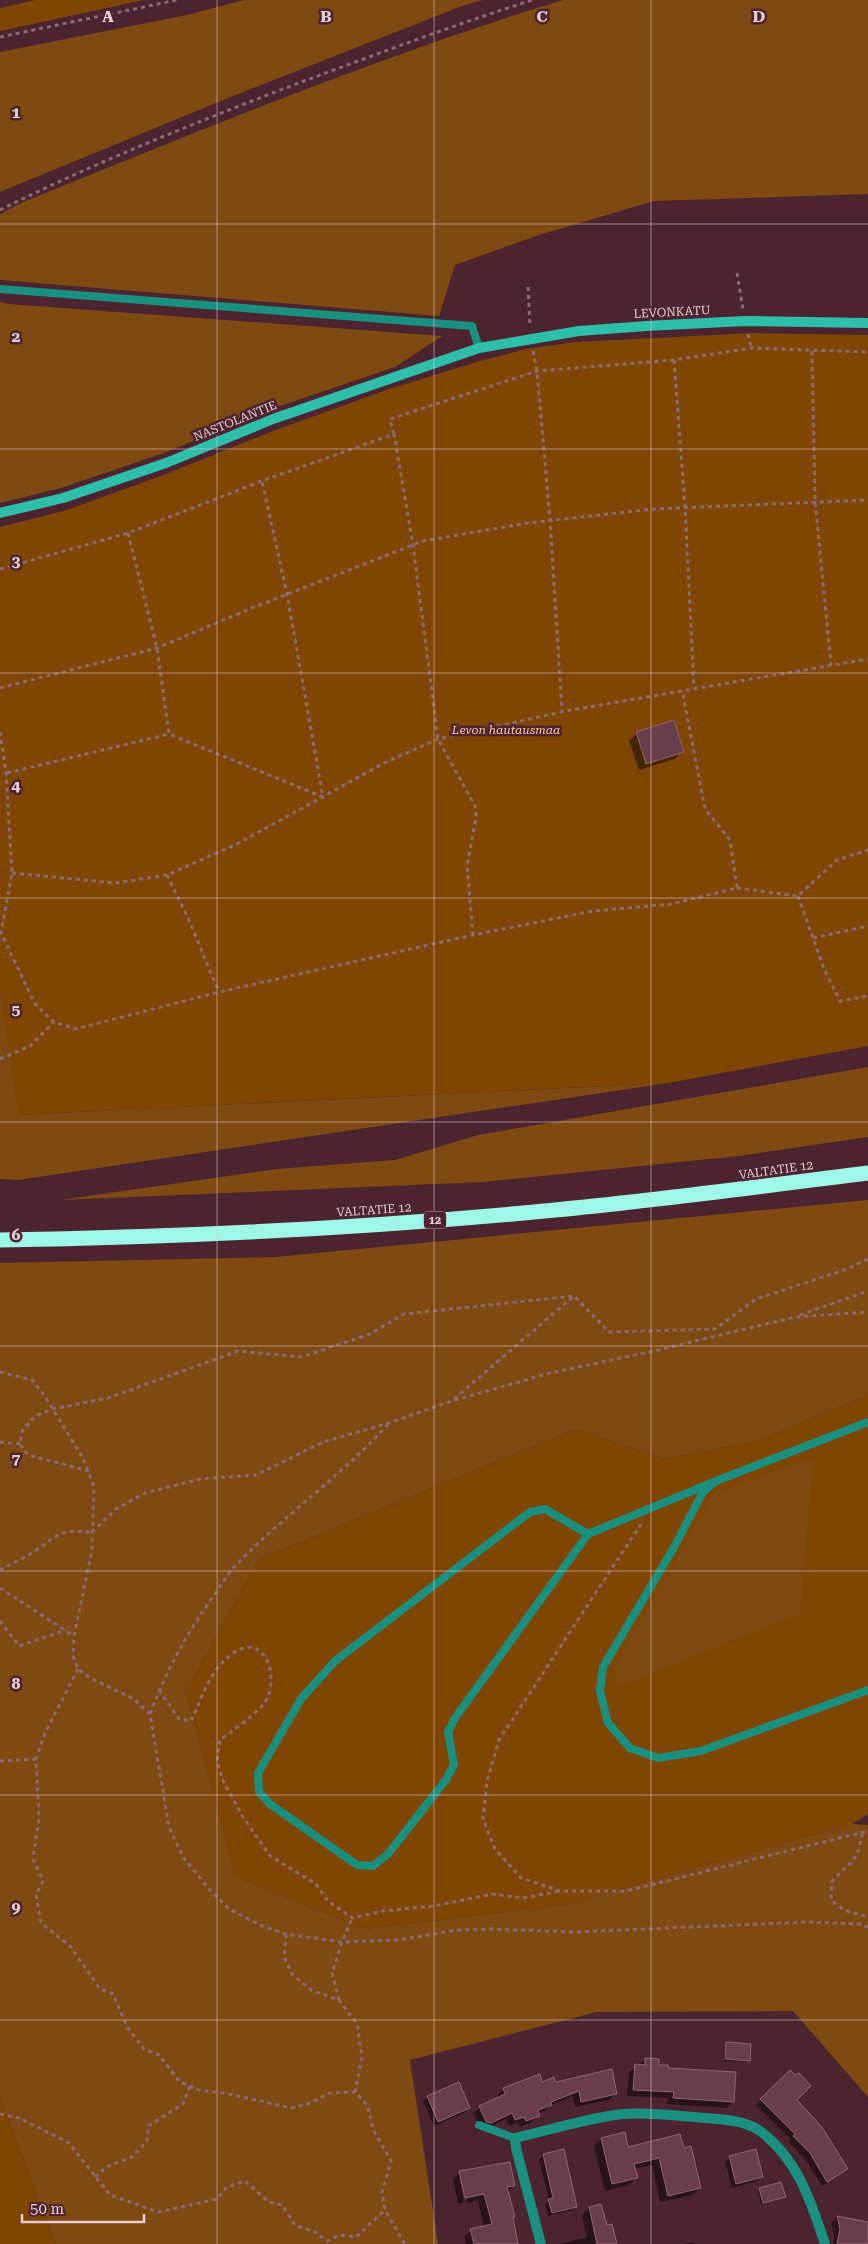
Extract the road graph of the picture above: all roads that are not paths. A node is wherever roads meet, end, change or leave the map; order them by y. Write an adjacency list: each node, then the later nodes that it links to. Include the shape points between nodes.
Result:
1 (0, 289): 3 (lane, via 472,326)
2 (868, 323): 3 (main road, LEVONKATU, via 745,321 579,331)
3 (479, 348): 4 (main road, NASTOLANTIE, via 282,416 63,498)
4 (0, 513)
5 (868, 1173): 6 (highway, VALTATIE 12 / 12, via 710,1194 398,1223 237,1234)
6 (0, 1240)
7 (868, 1422): 8 (lane)
8 (716, 1481): 9 (lane); 10 (lane, via 703,1492 603,1667 600,1691 608,1723 630,1748 658,1758 701,1751)
9 (588, 1534): 9 (lane, via 455,1718 448,1732 454,1765 445,1781 388,1854 373,1866 357,1865 270,1804 259,1792 258,1773 262,1765 301,1699 336,1661 530,1512 545,1509)
10 (868, 1690)
11 (479, 2125): 12 (lane)
12 (515, 2138): 13 (street); 14 (street, via 622,2114 736,2120 759,2130 780,2150 801,2179)
13 (542, 2244)
14 (826, 2244)

